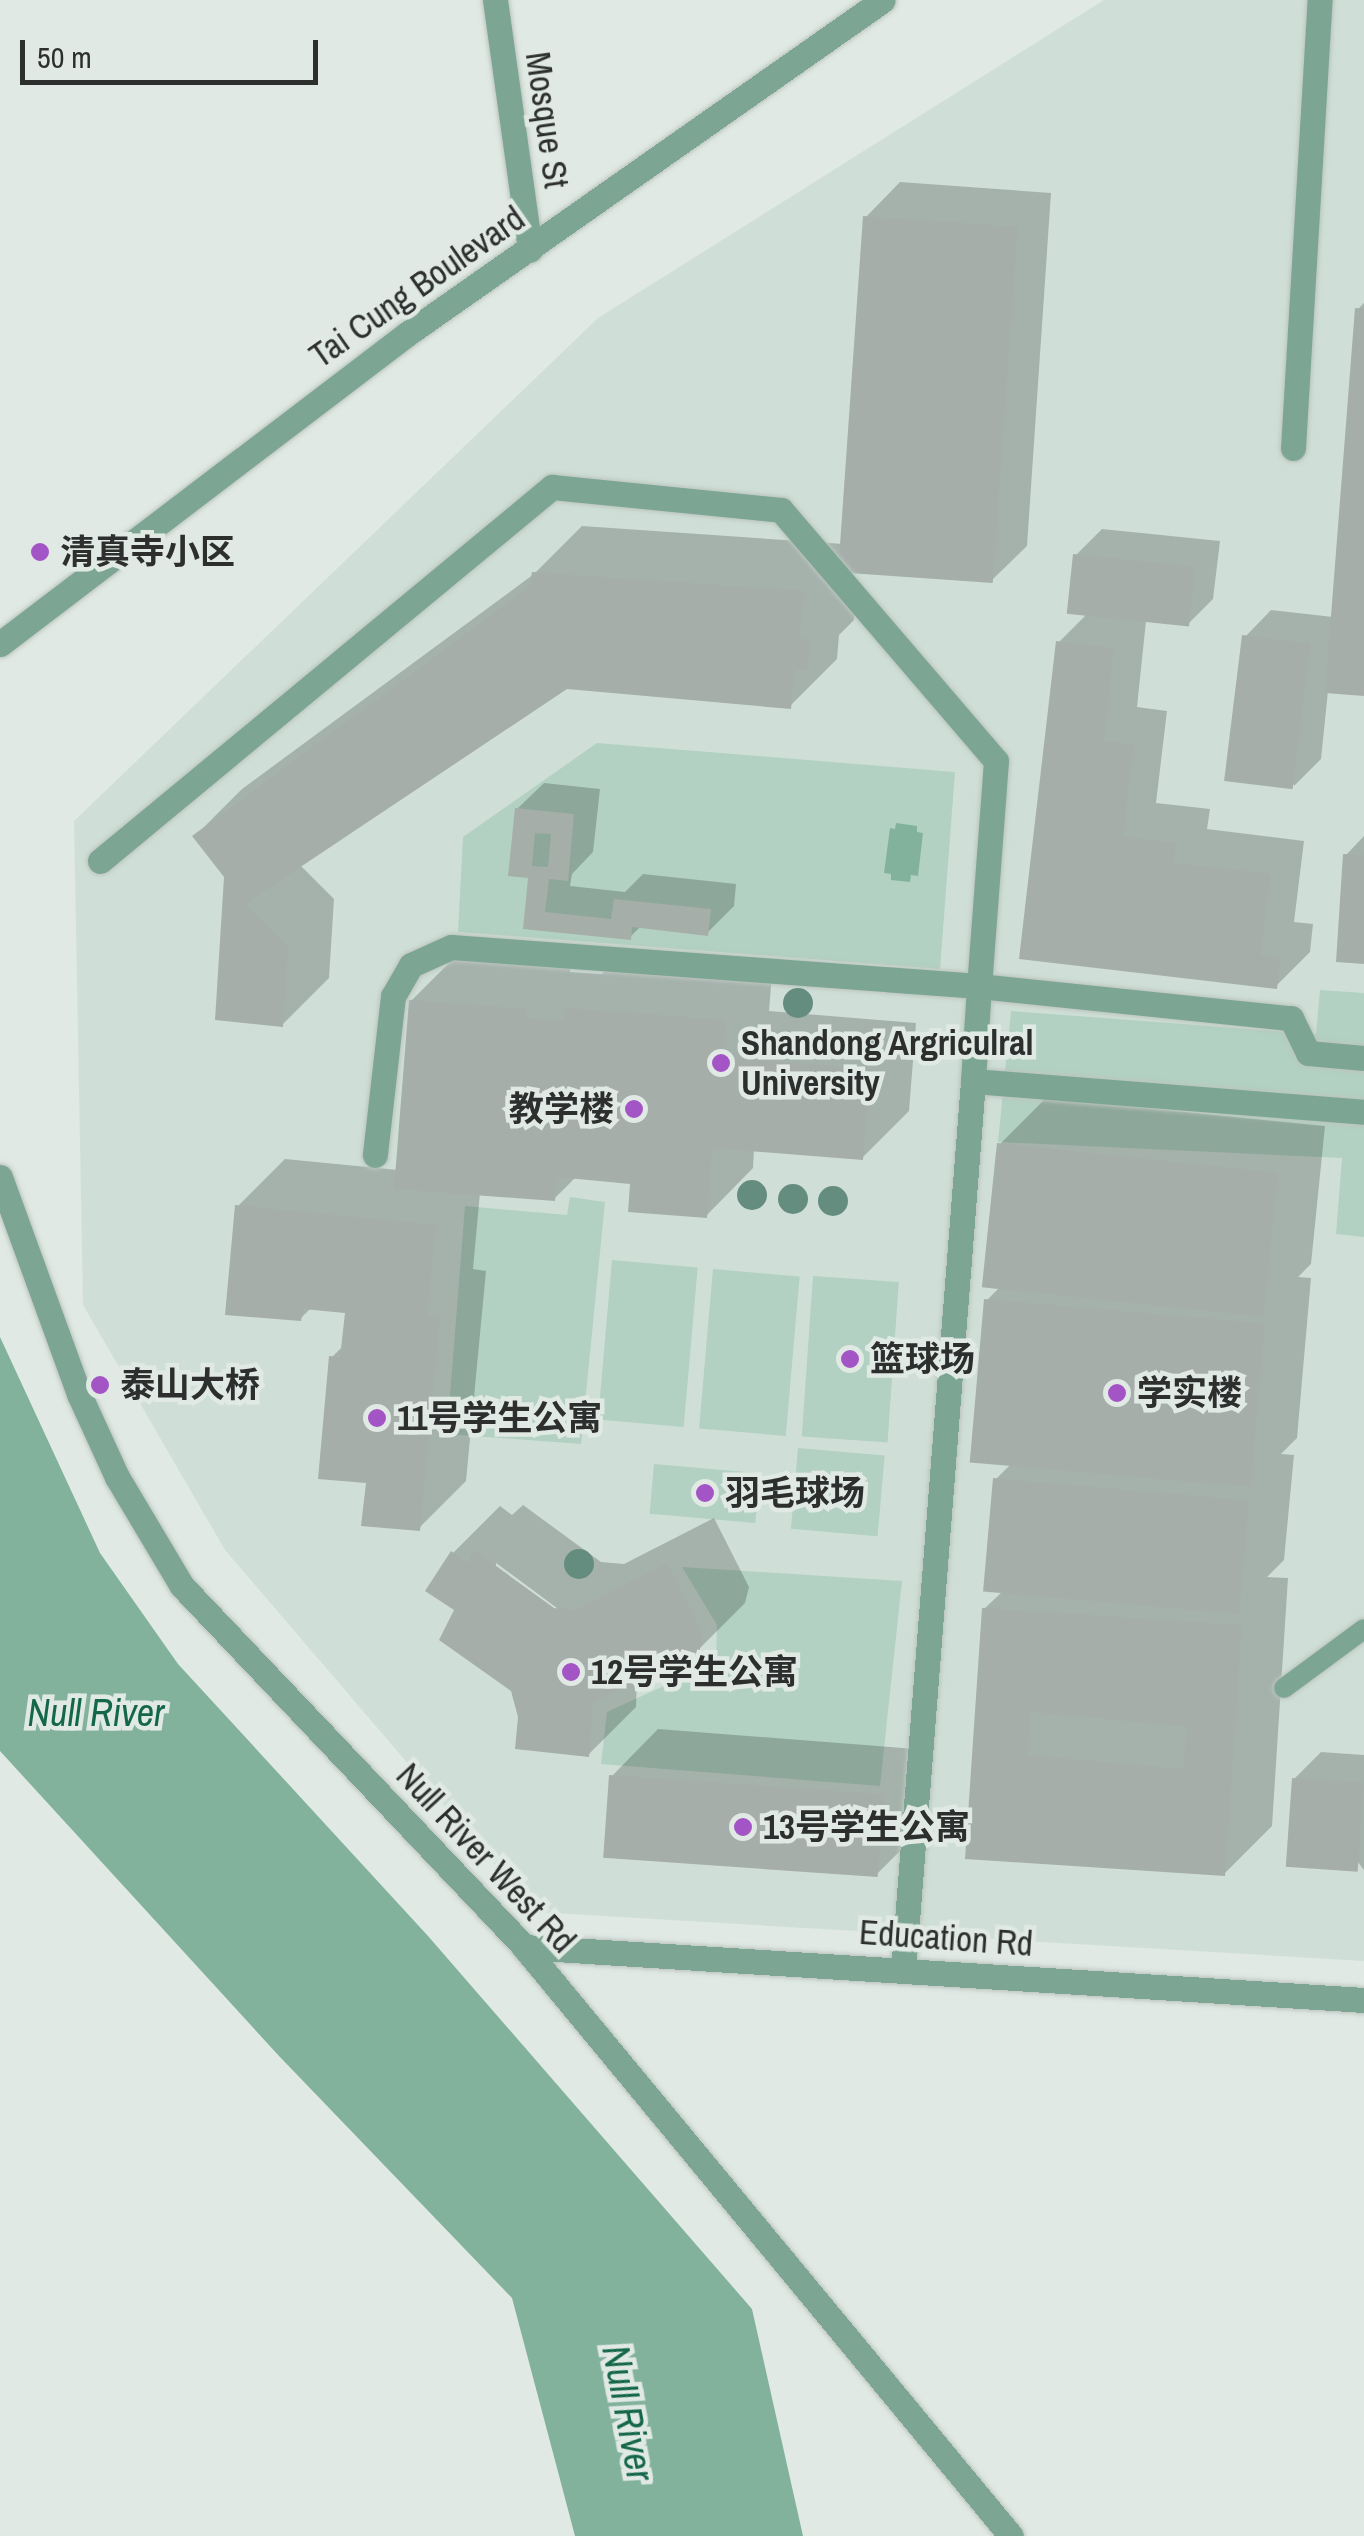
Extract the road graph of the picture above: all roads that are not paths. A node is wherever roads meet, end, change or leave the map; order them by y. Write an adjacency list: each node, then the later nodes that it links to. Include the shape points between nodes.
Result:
1 (495, 0): 4 (street, Mosque St)
2 (883, 0): 4 (street, Tai Cung Boulevard)
3 (1320, 0): 5 (street)
4 (530, 250): 6 (street, Tai Cung Boulevard, via 408,334)
5 (1293, 448)
6 (0, 644)
7 (100, 861): 8 (street, via 552,486 781,510 996,762)
8 (979, 986): 9 (street, via 1291,1018 1308,1053); 10 (street); 12 (street, via 452,946 411,965 393,996)
9 (1364, 1058)
10 (974, 1081): 11 (street); 17 (street)
11 (1364, 1112)
12 (375, 1155)
13 (0, 1177): 16 (street, Null River West Rd, via 79,1394 117,1476 182,1586)
14 (1364, 1629): 15 (lane)
15 (1284, 1688)
16 (524, 1947): 17 (street, Education Rd); 19 (street, Null River West Rd)
17 (903, 1971): 18 (street, Education Rd)
18 (1364, 2000)
19 (1011, 2536)

